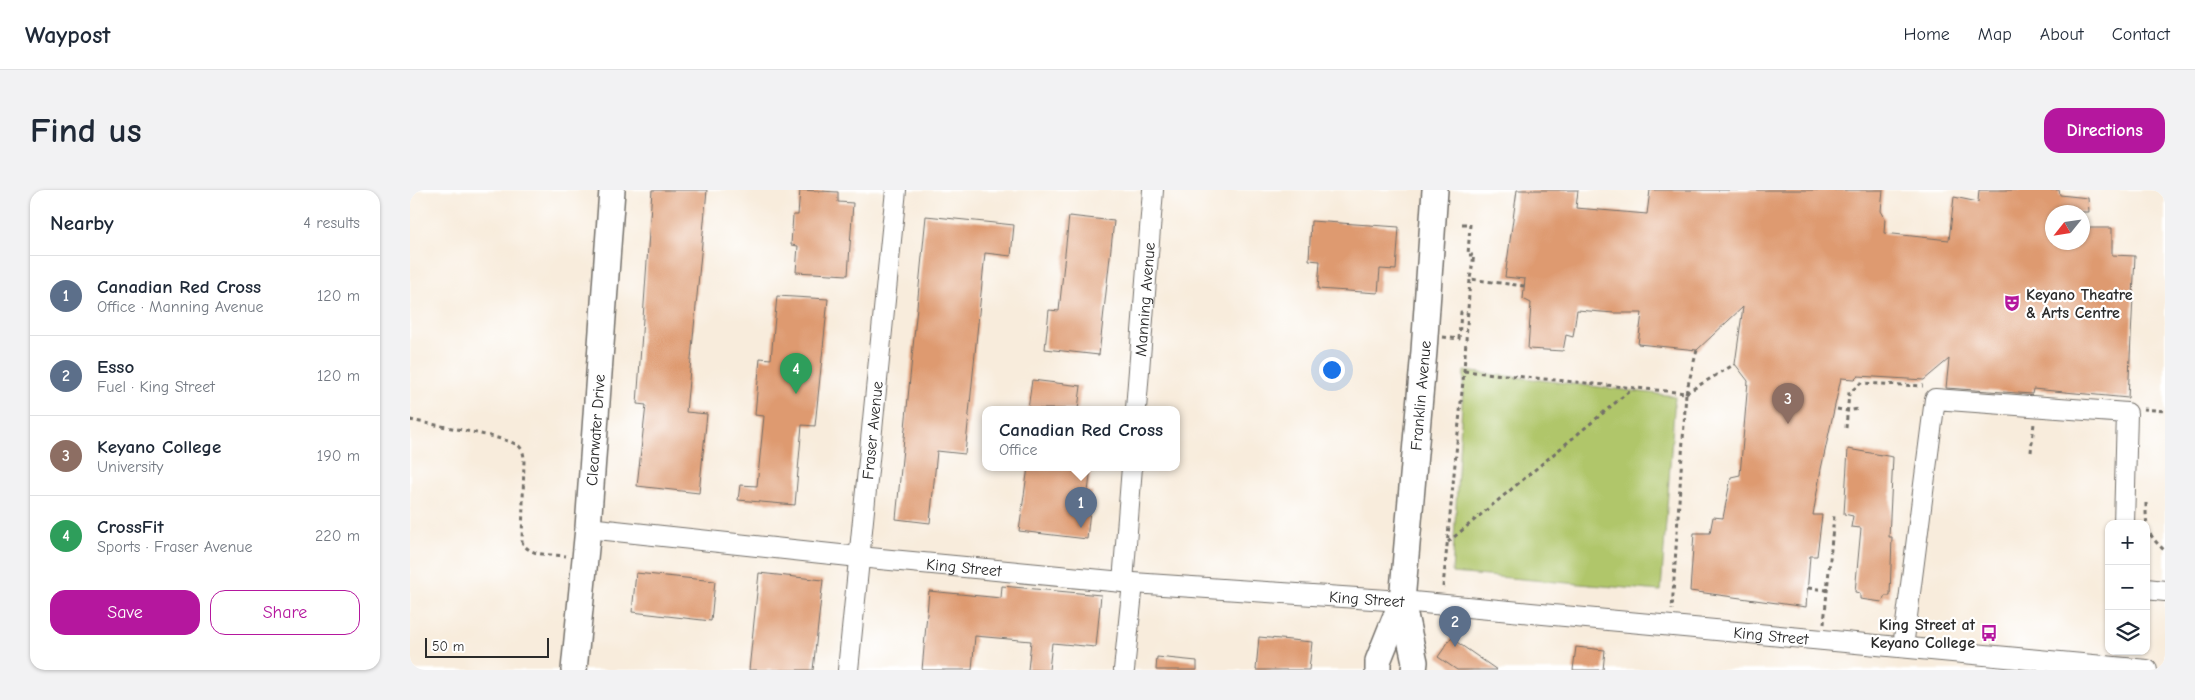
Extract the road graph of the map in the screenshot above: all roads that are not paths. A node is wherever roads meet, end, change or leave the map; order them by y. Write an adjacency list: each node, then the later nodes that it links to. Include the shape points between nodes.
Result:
1 (612, 190): 8 (main road, Clearwater Drive)
2 (896, 190): 9 (street, Fraser Avenue)
3 (1153, 190): 5 (street, Manning Avenue)
4 (1435, 190): 13 (main road, Franklin Avenue)
5 (1136, 406)
6 (1132, 471): 10 (street)
7 (2124, 520): 14 (street, via 2127,413 1935,399)
8 (588, 528): 9 (street, King Street); 16 (main road, Clearwater Drive)
9 (859, 557): 10 (street, King Street); 17 (street, Fraser Avenue)
10 (1128, 582): 13 (street, King Street); 18 (street)
11 (2150, 589): 12 (street)
12 (2165, 591)
13 (1402, 601): 14 (street, King Street); 19 (main road, Franklin Avenue, via 1378,661); 20 (main road, Franklin Avenue)
14 (1903, 647): 15 (street, King Street)
15 (2121, 659): 21 (street, King Street)
16 (574, 670)
17 (848, 670)
18 (1124, 670)
19 (1378, 670)
20 (1414, 670)
21 (2147, 670)

